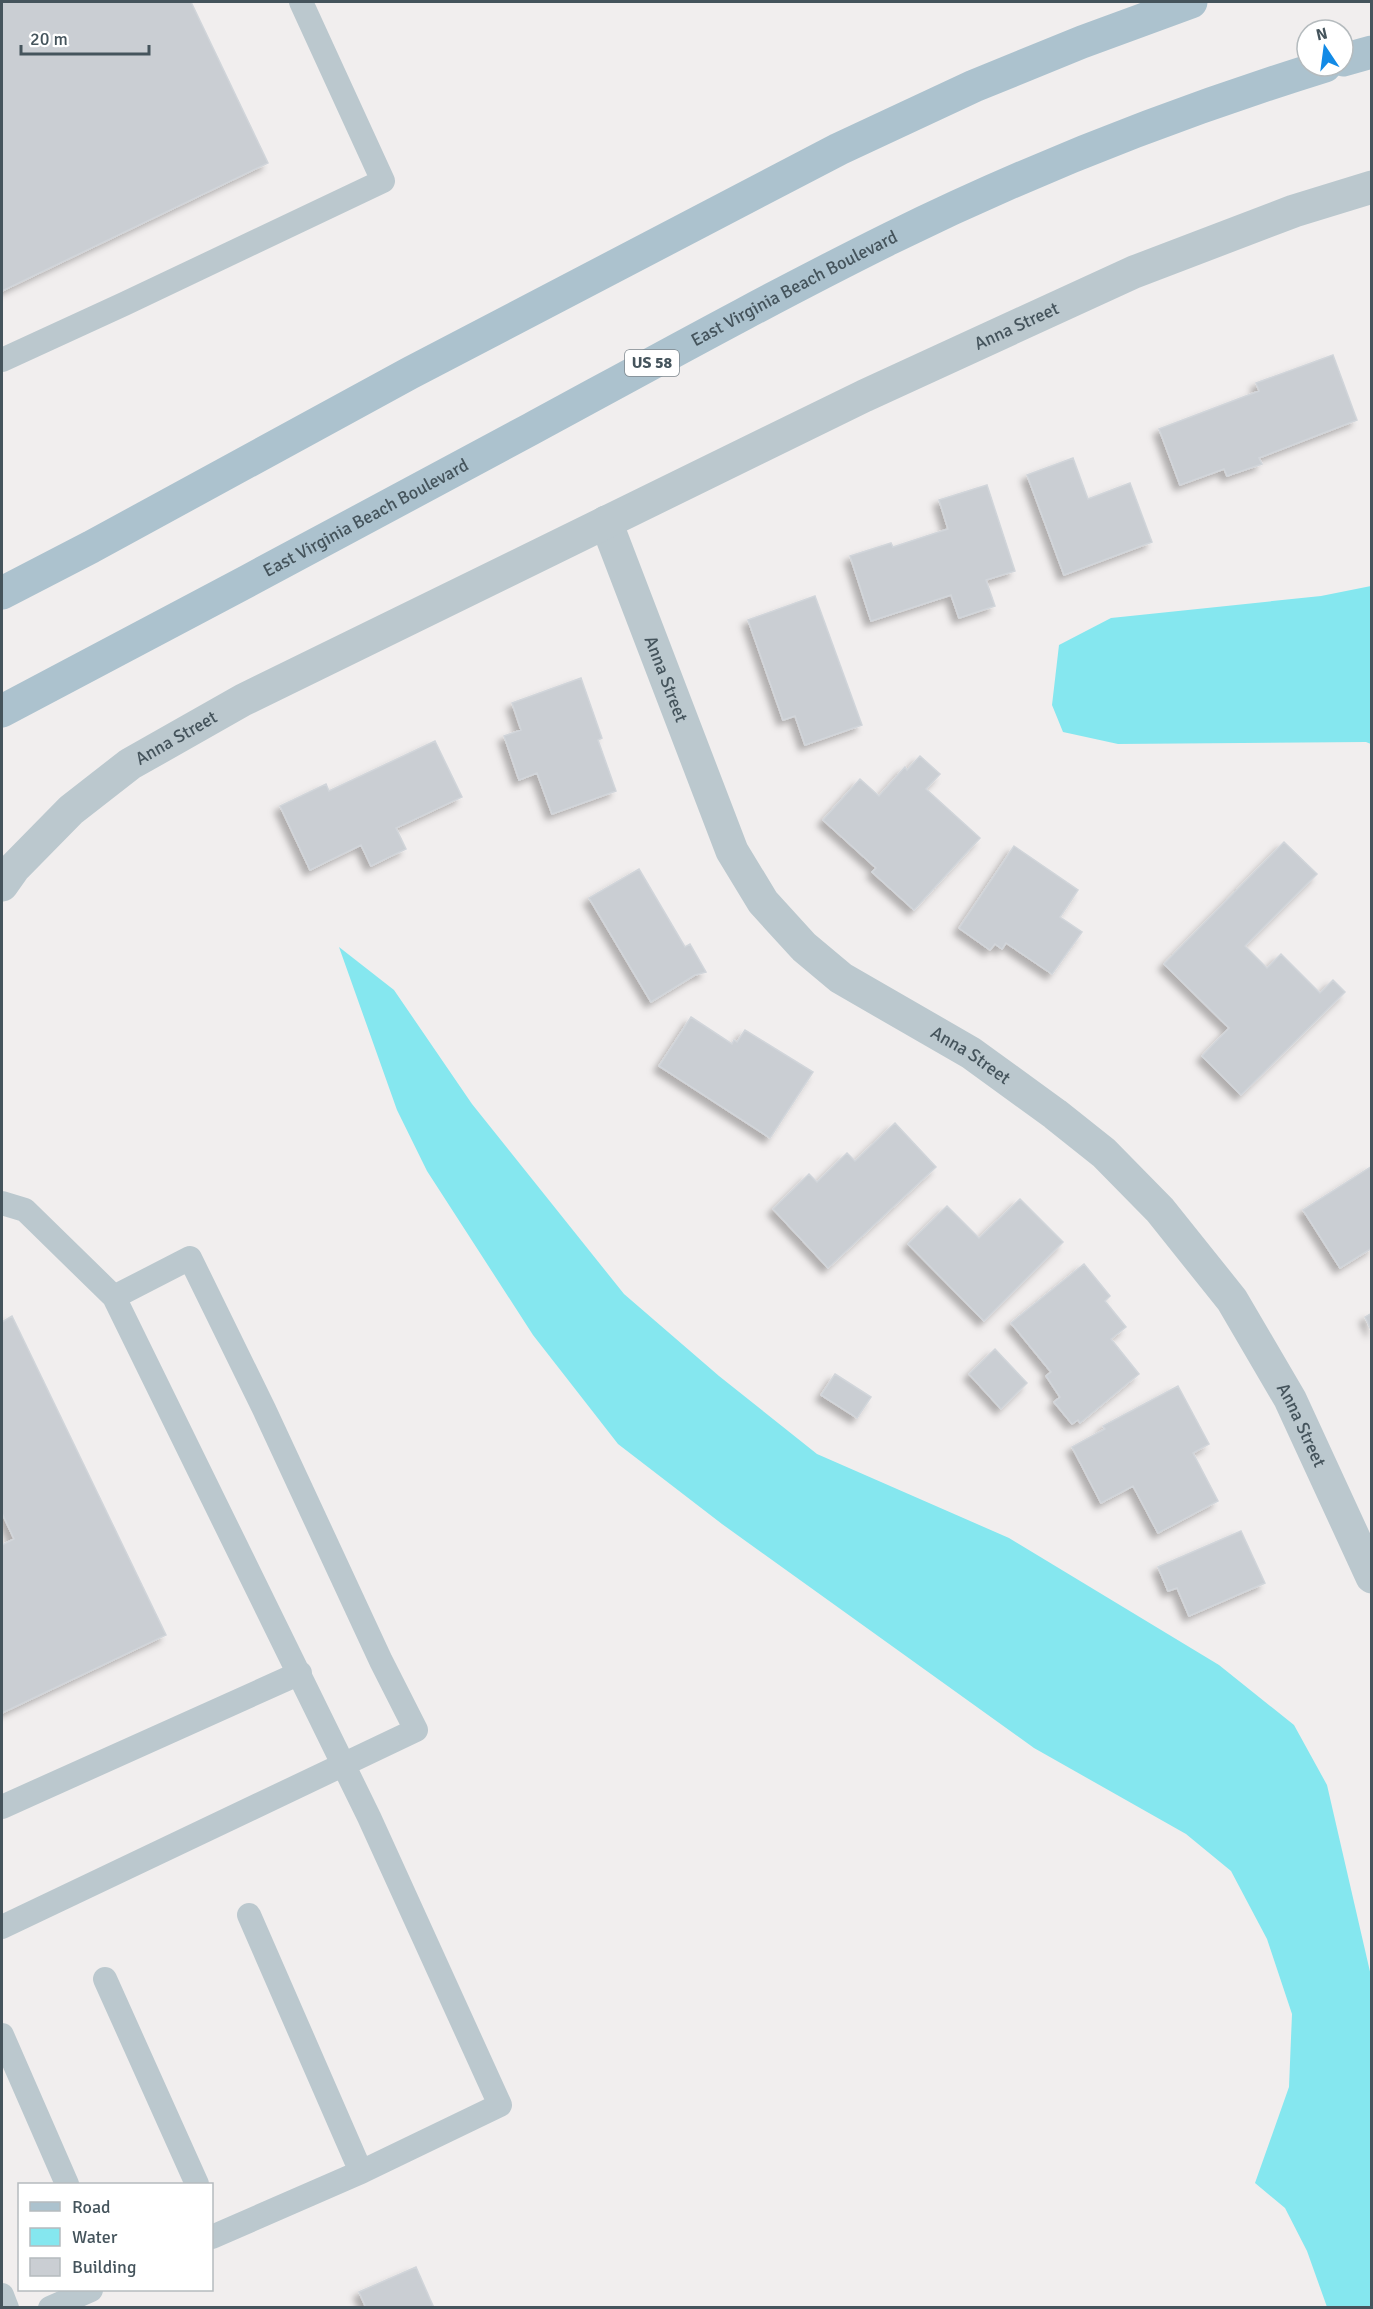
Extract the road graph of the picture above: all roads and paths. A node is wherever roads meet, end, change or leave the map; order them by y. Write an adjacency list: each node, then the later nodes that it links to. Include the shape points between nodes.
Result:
1 (301, 2): 7 (lane, via 383,181)
2 (1191, 2): 9 (main road, via 974,86 839,149)
3 (1371, 52): 4 (main road)
4 (1355, 57)
5 (1295, 76): 10 (main road, East Virginia Beach Boulevard / US 58, via 1122,137 892,237)
6 (1371, 187): 8 (street, Anna Street, via 1294,211 1134,272 864,396)
7 (2, 360)
8 (606, 522): 11 (street, Anna Street, via 243,699 130,764 71,810); 14 (street, Anna Street, via 732,851 763,902 804,948 841,978 970,1053 1046,1107 1104,1154 1160,1210 1232,1300 1290,1399)
9 (2, 592)
10 (2, 711)
11 (2, 885)
12 (2, 1203): 13 (lane, via 25,1210)
13 (114, 1297): 15 (lane); 16 (lane, via 190,1258 264,1408 416,1730)
14 (1371, 1577)
15 (300, 1673): 16 (lane); 17 (lane)
16 (343, 1766): 19 (lane); 22 (lane, via 500,2105)
17 (2, 1807)
18 (249, 1915): 22 (lane)
19 (2, 1927)
20 (105, 1979): 24 (lane)
21 (2, 2035): 23 (lane)
22 (361, 2172): 25 (lane)
23 (67, 2183)
24 (197, 2183)
25 (214, 2229)
26 (86, 2291): 29 (lane)
27 (2, 2295): 28 (lane)
28 (7, 2307)
29 (50, 2307)

